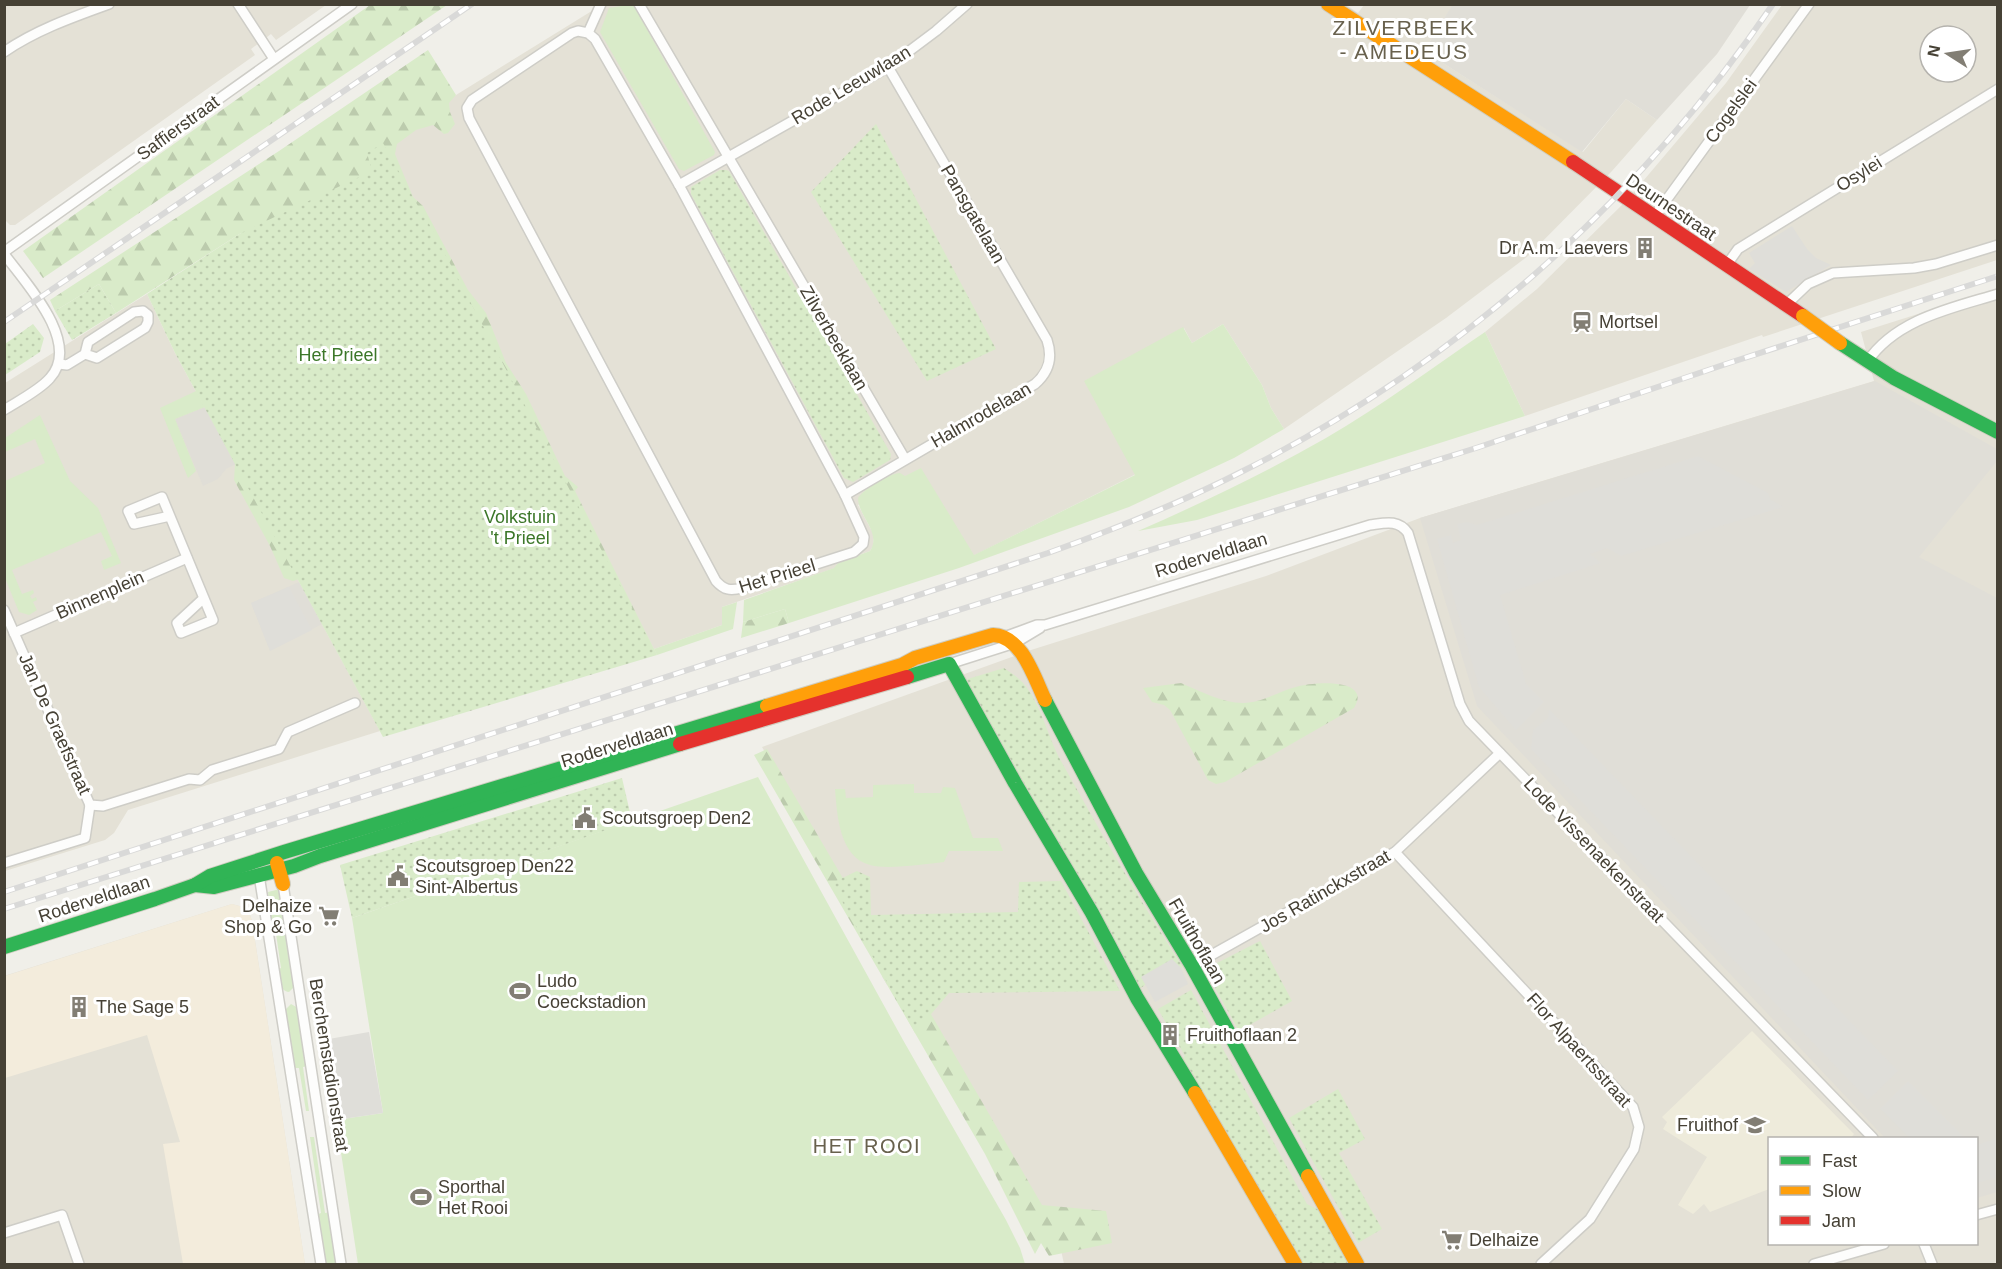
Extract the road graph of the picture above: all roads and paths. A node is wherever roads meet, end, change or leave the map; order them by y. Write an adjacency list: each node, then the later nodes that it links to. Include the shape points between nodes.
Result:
1 (109, 4): 10 (street, via 59,23)
2 (238, 4): 11 (street)
3 (352, 4): 11 (street, Saffierstraat)
4 (601, 4): 9 (street)
5 (639, 4): 14 (street, Zilverbeeklaan)
6 (967, 4): 12 (street, Rode Leeuwlaan)
7 (1328, 4): 16 (street, Deurnestraat)
8 (1809, 4): 16 (street, Cogelslei)
9 (588, 33): 15 (street); 29 (street, Het Prieel, via 578,31 563,39 472,100 467,112 716,581 726,590 742,588 854,552 864,537)
10 (4, 52)
11 (274, 59): 18 (street, Saffierstraat)
12 (888, 67): 14 (street, Rode Leeuwlaan); 24 (street, Pansgatelaan, via 1047,340)
13 (1998, 89): 19 (street, Osylei, via 1738,249)
14 (728, 157): 15 (street); 28 (street, Zilverbeeklaan)
15 (679, 185): 29 (street)
16 (1654, 217): 19 (street, Deurnestraat)
17 (1998, 245): 21 (street, via 1914,268 1833,273 1808,284)
18 (4, 253): 25 (street, via 56,330)
19 (1726, 266): 21 (street, Deurnestraat)
20 (1998, 294): 23 (street, via 1912,324)
21 (1786, 305): 23 (street, Deurnestraat, bridge)
22 (85, 354): 22 (street, via 97,358 145,327 148,315 134,312 88,342); 25 (street, via 67,365)
23 (1867, 362): 27 (street, Deurnestraat)
24 (1049, 363): 28 (street, Halmrodelaan, via 1035,384)
25 (59, 364): 26 (street, via 43,385)
26 (4, 410)
27 (1998, 432)
28 (905, 459): 29 (street)
29 (845, 495)
30 (170, 516): 32 (street)
31 (1388, 522): 36 (street, Roderveldlaan, via 1045,625); 40 (street, Lode Vissenaekenstraat, via 1399,524 1408,533 1464,713)
32 (187, 558): 33 (street); 35 (street, Binnenplein)
33 (204, 598)
34 (4, 610): 35 (street, Jan De Graefstraat)
35 (14, 633): 41 (street, Jan De Graefstraat)
36 (1011, 640): 37 (street, Roderveldlaan, via 996,634); 38 (street, Roderveldlaan); 50 (street, Fruithoflaan)
37 (958, 645): 38 (street); 43 (street, Roderveldlaan)
38 (949, 664): 47 (street, Roderveldlaan, via 705,737); 62 (street, via 1137,998)
39 (355, 703): 41 (street, via 288,732 279,749 212,770 200,780 189,779 104,806)
40 (1500, 753): 42 (street, Jos Ratinckxstraat); 53 (street, Lode Vissenaekenstraat)
41 (90, 805): 45 (street, via 85,838)
42 (1395, 852): 50 (street, Jos Ratinckxstraat); 64 (street, Flor Alpaertsstraat, via 1633,1107 1637,1117 1634,1149 1598,1208)
43 (275, 855): 44 (street, Roderveldlaan); 47 (street)
44 (256, 861): 46 (street); 48 (street, Roderveldlaan)
45 (4, 863)
46 (259, 875): 47 (street, Roderveldlaan); 48 (street, Roderveldlaan, via 214,887); 52 (street)
47 (281, 877): 51 (street, Berchemstadionstraat)
48 (195, 885): 49 (street, Roderveldlaan)
49 (4, 947)
50 (1187, 969): 63 (street, Fruithoflaan)
51 (300, 996): 52 (street); 61 (street, Berchemstadionstraat)
52 (280, 999): 60 (street)
53 (1872, 1137)
54 (1998, 1209): 55 (street)
55 (1978, 1215)
56 (4, 1233): 59 (street, via 62,1215)
57 (1881, 1245): 65 (street)
58 (1924, 1245): 66 (street)
59 (79, 1264)
60 (321, 1264)
61 (341, 1264)
62 (1295, 1264)
63 (1357, 1264)
64 (1541, 1264)
65 (1815, 1264)
66 (1932, 1264)

